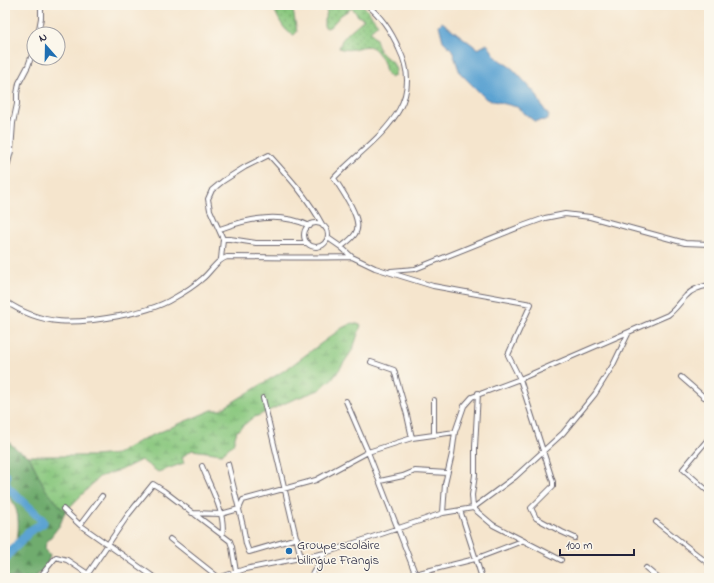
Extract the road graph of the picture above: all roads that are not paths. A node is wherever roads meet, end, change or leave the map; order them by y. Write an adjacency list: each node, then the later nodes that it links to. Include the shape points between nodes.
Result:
1 (41, 5): 3 (street)
2 (367, 5): 13 (street, via 378,16 396,43 405,64 408,85 403,103 388,126 334,178 359,224 356,234)
3 (40, 26)
4 (28, 66): 5 (street, via 17,94 11,151)
5 (5, 175)
6 (310, 226): 7 (street); 8 (street, via 292,219 272,217 238,222); 11 (street, via 305,234)
7 (323, 226): 8 (street, via 302,192 269,155 245,167 212,190 208,199 209,205); 9 (street)
8 (220, 229): 10 (street)
9 (328, 238): 11 (street, via 320,247); 13 (street)
10 (223, 239): 11 (street, via 256,243); 15 (street)
11 (308, 244)
12 (709, 244): 16 (street, via 685,243 592,217 565,214 517,228 415,269)
13 (341, 247): 14 (street)
14 (352, 257): 15 (street); 16 (street)
15 (221, 259): 18 (street, via 202,279 173,299 141,312 80,322 60,322 33,316)
16 (386, 271): 22 (street, via 433,286 531,304 508,355)
17 (709, 285): 19 (street, via 690,292 668,314)
18 (5, 301)
19 (629, 332): 22 (street); 32 (street, via 595,394)
20 (371, 362): 30 (street, via 394,370)
21 (681, 376): 25 (street)
22 (520, 380): 23 (street); 32 (street)
23 (478, 394): 28 (street, via 464,406); 41 (street)
24 (263, 398): 38 (street)
25 (709, 399)
26 (434, 400): 29 (street)
27 (346, 401): 33 (street)
28 (455, 432): 29 (street); 36 (street)
29 (434, 434): 30 (street)
30 (412, 438): 33 (street)
31 (709, 438): 39 (street, via 683,469)
32 (543, 451): 41 (street, via 515,477); 53 (street, via 553,482 531,508 536,518)
33 (368, 452): 37 (street); 38 (street, via 316,480)
34 (228, 464): 43 (street)
35 (202, 466): 47 (street)
36 (447, 473): 37 (street, via 415,471); 46 (street)
37 (380, 481): 50 (street)
38 (285, 488): 43 (street, via 243,500); 52 (street)
39 (709, 492)
40 (102, 496): 49 (street)
41 (473, 508): 44 (street); 55 (street, via 493,526)
42 (63, 509): 49 (street)
43 (239, 509): 47 (street); 52 (street, via 249,552)
44 (460, 510): 46 (street); 59 (street)
45 (192, 512): 47 (street); 51 (street); 56 (street, via 153,484)
46 (443, 513): 50 (street)
47 (221, 514): 51 (street, via 224,528)
48 (656, 522): 61 (street)
49 (80, 525): 56 (street)
50 (398, 528): 57 (street); 65 (street)
51 (222, 534): 63 (street, via 230,541)
52 (297, 538): 58 (street)
53 (575, 538)
54 (170, 539): 68 (street)
55 (523, 541): 59 (street); 60 (street)
56 (108, 545): 64 (street); 67 (street)
57 (325, 553): 58 (street); 69 (street)
58 (301, 558): 63 (street)
59 (475, 559): 65 (street); 71 (street)
60 (562, 560)
61 (709, 564)
62 (646, 568): 72 (street)
63 (236, 572): 68 (street)
64 (87, 576): 66 (street, via 67,560 56,557)
65 (416, 576): 70 (street)
66 (39, 578)
67 (155, 578)
68 (220, 578)
69 (310, 578)
70 (405, 578)
71 (482, 578)
72 (658, 578)

